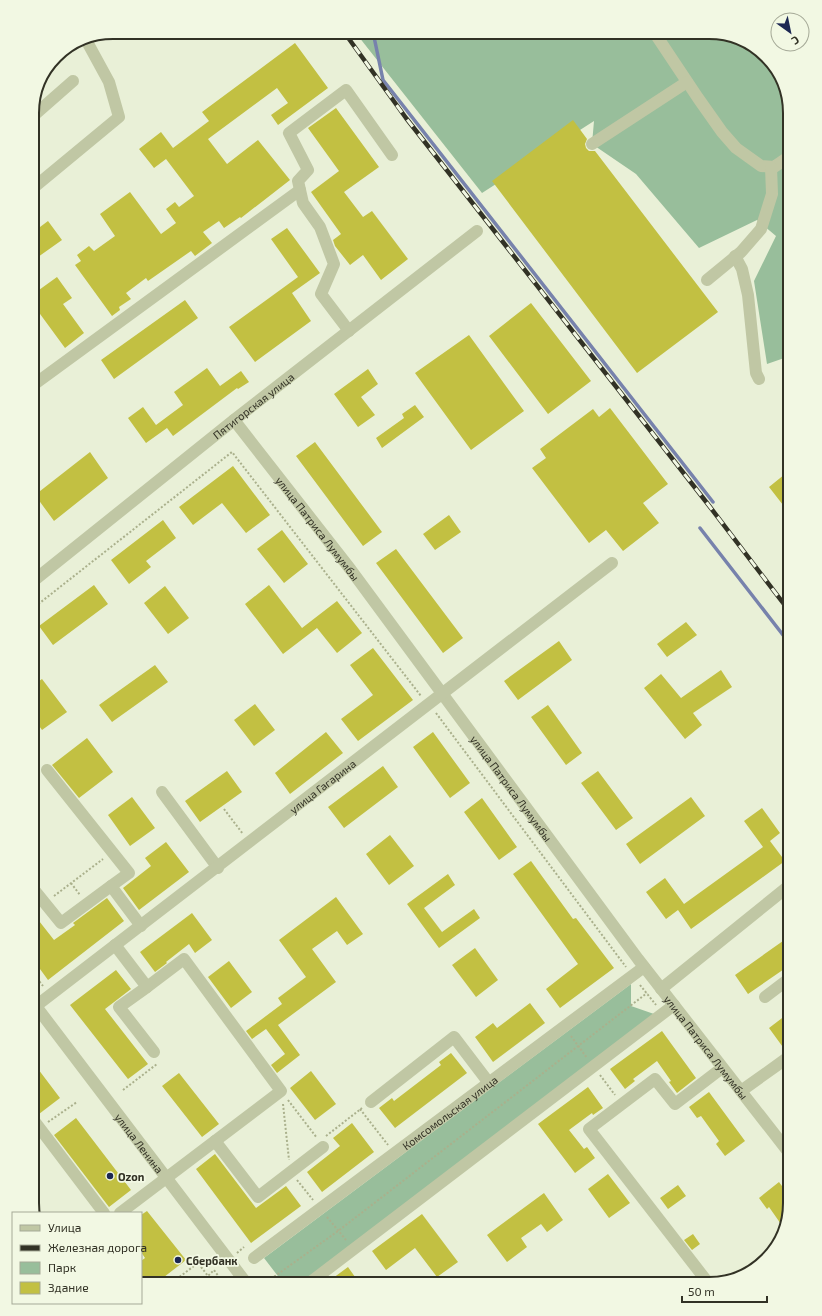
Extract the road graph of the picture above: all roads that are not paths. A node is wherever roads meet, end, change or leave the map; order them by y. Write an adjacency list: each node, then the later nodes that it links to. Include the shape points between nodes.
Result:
1 (659, 39): 4 (street)
2 (88, 43): 10 (street, via 110,82 119,117)
3 (73, 80): 5 (street)
4 (687, 82): 6 (street); 9 (street, via 736,148 762,166)
5 (39, 111)
6 (592, 144)
7 (392, 155): 11 (street, via 346,90 289,133 308,170 298,181)
8 (783, 161): 9 (street)
9 (771, 167): 13 (street, via 772,194 761,229)
10 (39, 183)
11 (300, 190): 15 (street, via 303,203 320,227 334,264 321,294); 17 (street)
12 (477, 231): 15 (street, Пятигорская улица)
13 (735, 256): 14 (street); 16 (street, via 742,269 748,295 756,373)
14 (707, 280)
15 (349, 331): 18 (street, Пятигорская улица)
16 (759, 379)
17 (39, 381)
18 (234, 420): 20 (street, Пятигорская улица); 21 (street, улица Патриса Лумумбы, via 351,570)
19 (612, 563): 21 (street, улица Гагарина)
20 (39, 576)
21 (442, 693): 24 (street, улица Гагарина); 30 (street, улица Патриса Лумумбы)
22 (47, 770): 25 (street, via 129,873)
23 (162, 792): 24 (street)
24 (218, 868): 28 (street, улица Гагарина)
25 (110, 886): 27 (street, via 61,923); 28 (street)
26 (783, 891): 33 (street)
27 (39, 897)
28 (141, 926): 29 (street, улица Гагарина)
29 (115, 945): 32 (street); 35 (street, улица Гагарина)
30 (644, 967): 33 (street, улица Патриса Лумумбы); 41 (street, Комсомольская улица)
31 (783, 983): 34 (street)
32 (146, 987): 38 (street, via 119,1007); 45 (street, via 184,959 281,1091)
33 (661, 989): 36 (street, улица Патриса Лумумбы)
34 (764, 997)
35 (39, 1001)
36 (674, 1005): 40 (street, улица Патриса Лумумбы); 53 (street)
37 (39, 1013): 48 (street, улица Ленина)
38 (154, 1052)
39 (783, 1061): 42 (street)
40 (722, 1068): 42 (street, улица Патриса Лумумбы); 54 (street, via 674,1104 654,1079 589,1129)
41 (489, 1083): 43 (street, via 454,1037); 51 (street, Комсомольская улица)
42 (741, 1091): 47 (street, улица Патриса Лумумбы)
43 (371, 1102)
44 (39, 1127): 49 (street)
45 (215, 1141): 46 (street, via 258,1197 291,1172); 48 (street)
46 (321, 1144)
47 (783, 1145)
48 (166, 1178): 50 (street); 52 (street, улица Ленина)
49 (103, 1212)
50 (121, 1212)
51 (254, 1258)
52 (242, 1277)
53 (317, 1277)
54 (704, 1277)

